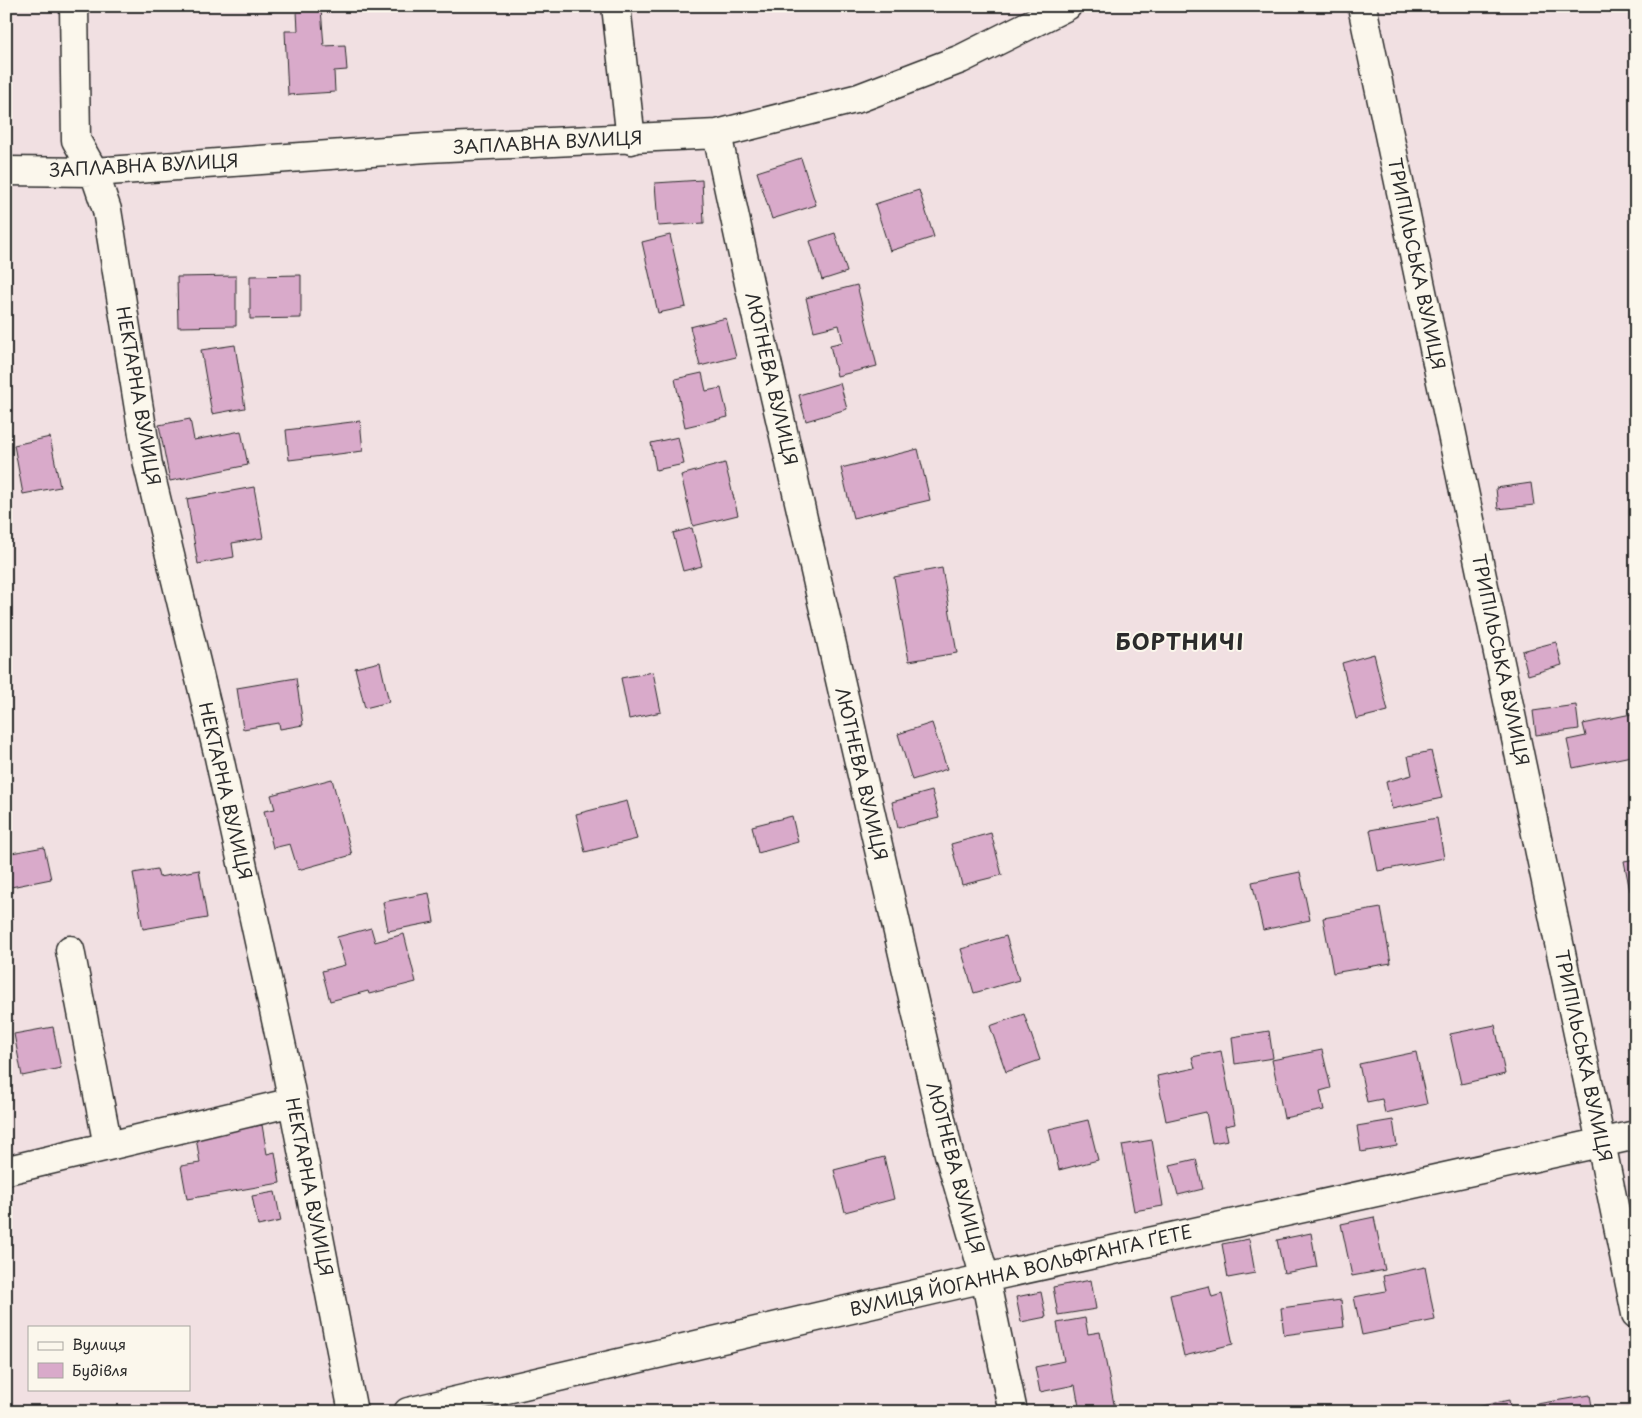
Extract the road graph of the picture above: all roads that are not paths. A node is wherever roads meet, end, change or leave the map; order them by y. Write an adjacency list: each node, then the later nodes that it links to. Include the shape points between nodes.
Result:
1 (74, 6): 8 (street, НЕКТАРНА ВУЛИЦЯ, via 76,140)
2 (616, 6): 6 (street)
3 (1067, 6): 5 (street, ЗАПЛАВНА ВУЛИЦЯ, via 961,59 859,98)
4 (1362, 6): 12 (street, ТРИПІЛЬСЬКА ВУЛИЦЯ)
5 (717, 134): 6 (street, ЗАПЛАВНА ВУЛИЦЯ); 15 (street, ЛЮТНЕВА ВУЛИЦЯ, via 949,1154)
6 (631, 140): 8 (street, ЗАПЛАВНА ВУЛИЦЯ, via 427,148)
7 (6, 171): 8 (street, ЗАПЛАВНА ВУЛИЦЯ)
8 (94, 172): 10 (street, НЕКТАРНА ВУЛИЦЯ, via 107,210 148,465 219,758)
9 (70, 950): 13 (street)
10 (293, 1102): 13 (street); 17 (street, НЕКТАРНА ВУЛИЦЯ)
11 (1636, 1135): 12 (street, ВУЛИЦЯ ЙОГАННА ВОЛЬФГАНГА ҐЕТЕ)
12 (1601, 1142): 15 (street, ВУЛИЦЯ ЙОГАННА ВОЛЬФГАНГА ҐЕТЕ); 16 (street, ТРИПІЛЬСЬКА ВУЛИЦЯ)
13 (108, 1146): 14 (street)
14 (8, 1170)
15 (984, 1278): 18 (street, ВУЛИЦЯ ЙОГАННА ВОЛЬФГАНГА ҐЕТЕ); 19 (street, ЛЮТНЕВА ВУЛИЦЯ)
16 (1636, 1314)
17 (352, 1412)
18 (408, 1412)
19 (1013, 1412)

